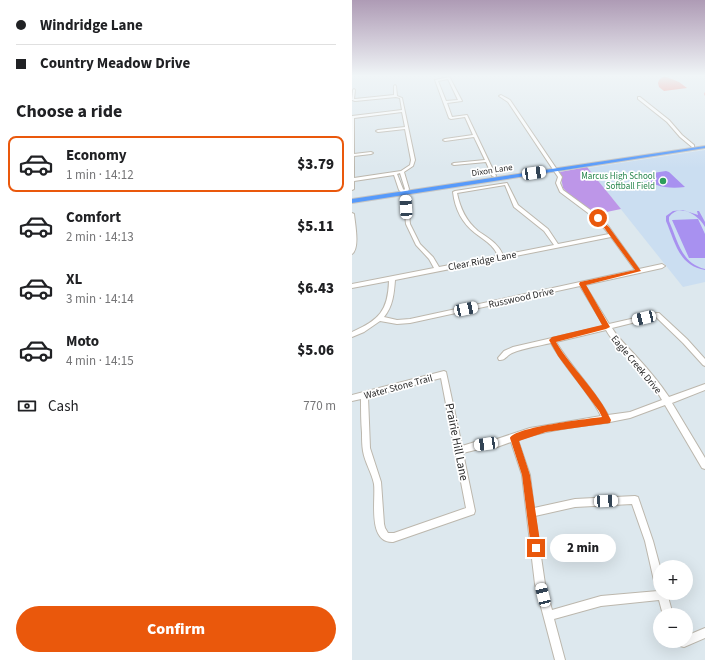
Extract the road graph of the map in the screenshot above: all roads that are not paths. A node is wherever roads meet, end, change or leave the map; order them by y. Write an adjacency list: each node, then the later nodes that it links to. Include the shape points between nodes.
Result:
1 (402, 107): 5 (street)
2 (447, 107): 9 (street, via 451,118 466,116)
3 (513, 107): 17 (street)
4 (650, 107): 12 (street)
5 (403, 111): 6 (street); 7 (street)
6 (352, 117): 14 (street)
7 (407, 128): 8 (street); 18 (street, via 413,162 410,168)
8 (378, 131)
9 (476, 136): 10 (street); 15 (street)
10 (444, 140)
11 (705, 145): 12 (main road, Dixon Lane); 17 (main road, Dixon Lane)
12 (693, 146): 17 (main road, Dixon Lane)
13 (371, 153): 14 (street)
14 (352, 156): 21 (street)
15 (486, 160): 16 (street); 20 (street)
16 (454, 164)
17 (554, 169): 20 (main road, Dixon Lane); 23 (main road, Dixon Lane); 27 (street, via 560,177 558,183 561,191 590,212)
18 (402, 172): 19 (street); 23 (street)
19 (395, 173): 21 (street); 23 (street)
20 (494, 176): 23 (main road, Dixon Lane)
21 (352, 180): 22 (street)
22 (352, 189)
23 (404, 190): 24 (main road, Dixon Lane); 25 (main road, Dixon Lane); 33 (street, via 406,217 412,235)
24 (352, 197)
25 (352, 201)
26 (352, 214): 28 (street)
27 (612, 235): 29 (street, Clear Ridge Lane); 34 (street)
28 (353, 240): 30 (street)
29 (557, 246): 31 (street, Clear Ridge Lane); 31 (street, via 546,230 516,206 506,184 454,192 462,218 497,247)
30 (352, 252)
31 (501, 257): 33 (street, Clear Ridge Lane)
32 (662, 266): 34 (street, Russwood Drive)
33 (437, 269): 35 (street, Clear Ridge Lane)
34 (638, 271): 36 (street, Russwood Drive)
35 (392, 278): 37 (street, Clear Ridge Lane); 38 (street, via 391,302)
36 (582, 284): 38 (street, Russwood Drive, via 410,322); 39 (street, Eagle Creek Drive)
37 (352, 286)
38 (379, 319): 40 (street)
39 (606, 327): 41 (street); 43 (street, via 657,315 686,341); 48 (street, Eagle Creek Drive)
40 (352, 335)
41 (552, 340): 42 (street, via 513,350); 49 (street, via 598,402)
42 (501, 358)
43 (705, 363)
44 (444, 374): 46 (street, Water Stone Trail); 51 (street, Prairie Hill Lane)
45 (705, 387): 48 (street)
46 (364, 395): 47 (street, Water Stone Trail); 51 (street, Prairie Hill Lane, via 366,448 378,485 381,529 385,536 394,537 471,511)
47 (352, 398)
48 (668, 402): 49 (street); 52 (street, Eagle Creek Drive)
49 (607, 420): 50 (street, via 546,429)
50 (514, 438): 51 (street); 53 (street, via 526,475)
51 (459, 451)
52 (705, 465)
53 (531, 514): 54 (street, via 575,503 635,500); 56 (street, via 540,584)
54 (654, 560)
55 (653, 595): 56 (street, via 601,601)
56 (548, 616): 59 (street)
57 (705, 633): 58 (street)
58 (693, 638)
59 (560, 660)

